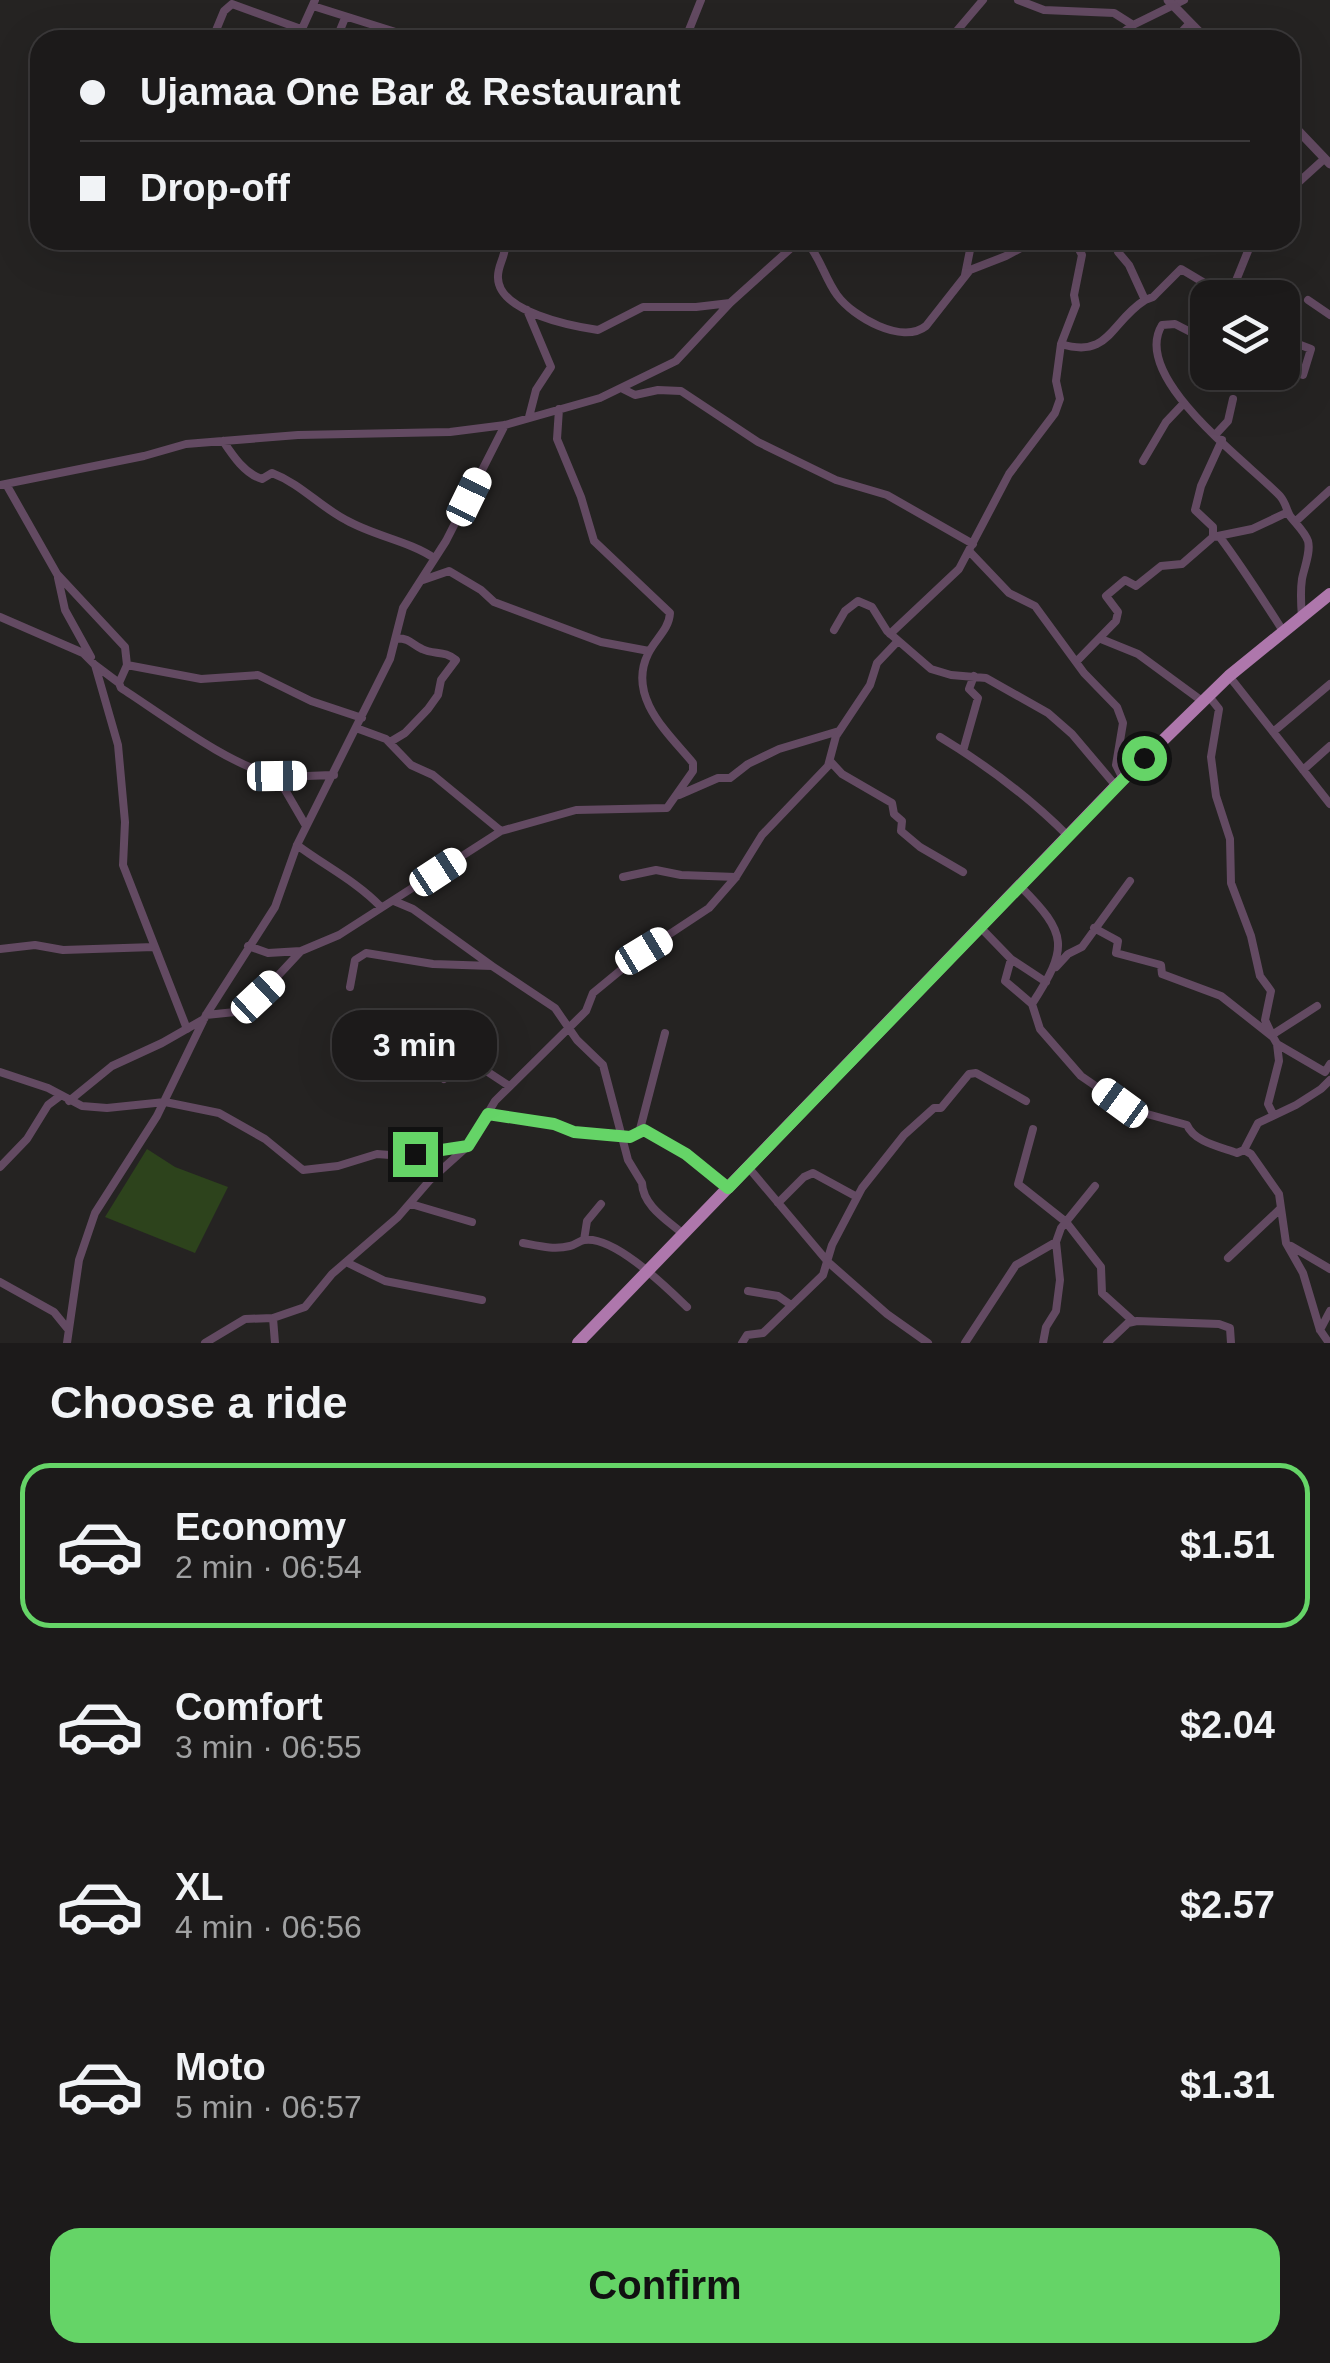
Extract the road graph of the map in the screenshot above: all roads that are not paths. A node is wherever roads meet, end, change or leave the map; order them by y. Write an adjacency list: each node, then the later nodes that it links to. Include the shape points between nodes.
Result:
1 (701, 0): 14 (street)
2 (983, 0): 15 (street)
3 (1018, 0): 9 (street, via 1044,10 1114,13)
4 (1184, 0): 5 (street)
5 (1170, 2): 8 (street); 9 (street)
6 (314, 3): 7 (street); 10 (street)
7 (345, 18): 12 (street); 13 (street)
8 (1190, 23): 17 (street); 18 (street)
9 (1133, 25): 16 (street)
10 (302, 29): 11 (street, via 232,4)
11 (216, 30)
12 (340, 30)
13 (386, 30)
14 (689, 30)
15 (958, 30)
16 (1126, 30)
17 (1183, 30)
18 (1197, 30)
19 (1300, 133): 20 (street)
20 (1327, 162): 21 (street)
21 (1300, 182)
22 (506, 250): 36 (street, via 498,284 505,297)
23 (791, 250): 35 (street)
24 (812, 250): 30 (street, via 840,300 904,334 926,326)
25 (970, 250): 30 (street)
26 (1016, 250): 30 (street)
27 (1080, 250): 39 (street, via 1076,302)
28 (1118, 250): 33 (street)
29 (1248, 251): 32 (street)
30 (965, 276)
31 (1201, 280): 33 (street, via 1182,268)
32 (1236, 280)
33 (1145, 300): 39 (street, via 1095,348)
34 (1308, 300): 37 (street)
35 (730, 303): 36 (street, via 643,307 598,330); 42 (street, via 676,361)
36 (527, 310): 46 (street, via 551,368)
37 (1330, 315)
38 (1190, 332): 44 (street, via 1164,325 1157,352 1160,370)
39 (1061, 344): 56 (street, via 1055,414 1009,474)
40 (1300, 345): 41 (street, via 1311,349)
41 (1303, 374)
42 (623, 389): 45 (street); 56 (street, via 636,395 681,391 758,442 836,480 887,495)
43 (1233, 399): 48 (street)
44 (1184, 402): 48 (street); 50 (street)
45 (559, 409): 46 (street); 69 (street, via 558,438 594,541 670,613)
46 (529, 417): 47 (street)
47 (505, 425): 49 (street); 57 (street)
48 (1219, 437): 53 (street); 55 (street, via 1195,510)
49 (222, 441): 51 (street); 57 (street, via 254,476 284,478 340,518)
50 (1143, 460)
51 (3, 484): 58 (street)
52 (1330, 490): 54 (street)
53 (1288, 512): 54 (street); 55 (street)
54 (1295, 522): 61 (street, via 1309,544)
55 (1216, 537): 64 (street); 67 (street, via 1182,564 1161,566 1136,586 1125,580 1107,594 1118,612)
56 (971, 548): 65 (street, via 948,581); 71 (street, via 1008,593 1035,606)
57 (434, 558): 59 (street)
58 (57, 574): 70 (street, via 65,610); 72 (street, via 124,645)
59 (422, 580): 66 (street, via 403,608); 69 (street, via 449,571 494,602 601,642)
60 (1330, 594): 61 (highway)
61 (1302, 617): 64 (highway)
62 (0, 618): 70 (street)
63 (834, 630): 65 (street, via 858,601 872,607)
64 (1283, 631): 74 (highway)
65 (890, 634): 68 (street)
66 (398, 638): 78 (street); 83 (street, via 456,660 428,709)
67 (1101, 639): 71 (street); 77 (street, via 1138,654)
68 (897, 642): 73 (street, via 937,672); 80 (street, via 877,663)
69 (649, 651): 91 (street, via 643,667 647,704 694,764)
70 (93, 662): 75 (street); 107 (street, via 118,745 123,865)
71 (1076, 662): 90 (street, via 1120,711)
72 (128, 665): 75 (street); 78 (street, via 201,679 258,675)
73 (974, 676): 85 (street, via 969,689 978,698); 90 (street, via 1050,714)
74 (1229, 676): 77 (highway); 81 (street)
75 (119, 683): 89 (street, via 176,725)
76 (1330, 684): 81 (street)
77 (1205, 698): 90 (highway); 121 (street, via 1219,709 1210,757 1216,796 1230,839 1231,883 1260,976 1272,991 1265,1020)
78 (362, 718): 79 (street)
79 (356, 728): 83 (street); 88 (street)
80 (839, 731): 86 (street); 91 (street, via 780,749 730,778)
81 (1273, 732): 87 (street)
82 (940, 737): 85 (street)
83 (390, 742): 94 (street)
84 (1330, 746): 87 (street)
85 (964, 751): 95 (street, via 1029,798)
86 (830, 761): 97 (street, via 892,803 901,830 920,848); 99 (street, via 762,835)
87 (1303, 770): 92 (street)
88 (334, 775): 89 (street); 93 (street)
89 (277, 776): 93 (street)
90 (1119, 782): 95 (highway)
91 (678, 795): 94 (street, via 666,808 576,810)
92 (1330, 804)
93 (306, 826): 96 (street)
94 (500, 831): 102 (street)
95 (1068, 837): 101 (highway)
96 (296, 845): 103 (street); 106 (street, via 274,907)
97 (963, 872)
98 (623, 877): 99 (street, via 656,870)
99 (736, 877): 119 (street, via 708,908 593,993)
100 (1130, 881): 105 (street)
101 (1020, 886): 104 (highway); 112 (street, via 1054,923)
102 (394, 901): 103 (street); 111 (street)
103 (381, 907): 109 (street)
104 (980, 928): 110 (street); 137 (highway)
105 (1094, 928): 112 (street, via 1084,946); 121 (street, via 1118,942 1116,953 1161,965 1162,974 1221,996)
106 (248, 946): 109 (street, via 268,953); 117 (street)
107 (154, 947): 108 (street); 118 (street)
108 (0, 949)
109 (302, 951): 117 (street, via 245,1011)
110 (1010, 959): 113 (street); 115 (street, via 1004,979)
111 (492, 966): 114 (street, via 366,953 355,960); 119 (street, via 556,1008)
112 (1053, 970): 113 (street)
113 (1046, 982): 115 (street)
114 (350, 987)
115 (1032, 1004): 135 (street, via 1040,1029 1081,1076 1120,1103 1187,1125 1209,1143)
116 (1317, 1006): 121 (street)
117 (205, 1017): 118 (street); 128 (street)
118 (186, 1029): 126 (street)
119 (568, 1029): 125 (street); 133 (street, via 603,1065)
120 (665, 1033): 132 (street)
121 (1274, 1038): 123 (street); 130 (street, via 1279,1060 1268,1104)
122 (0, 1072): 126 (street)
123 (1329, 1074): 130 (street, via 1321,1089)
124 (444, 1079): 125 (street, via 468,1059)
125 (509, 1086): 129 (street)
126 (64, 1098): 128 (street, via 100,1109); 136 (street, via 48,1105)
127 (1026, 1101): 140 (street, via 970,1073 941,1108 898,1141)
128 (165, 1102): 134 (street, via 224,1115 303,1170 377,1154); 159 (street, via 95,1213)
129 (488, 1114): 133 (street, via 574,1132); 134 (street)
130 (1273, 1114): 135 (street, via 1258,1123)
131 (1033, 1130): 146 (street, via 1018,1184)
132 (639, 1132): 133 (street); 139 (street, via 670,1143)
133 (621, 1134): 147 (street, via 649,1204)
134 (468, 1146): 142 (street)
135 (1244, 1150): 144 (street, via 1279,1194)
136 (0, 1167)
137 (748, 1167): 139 (highway); 141 (street)
138 (1095, 1186): 146 (street)
139 (728, 1188): 147 (highway)
140 (857, 1197): 141 (street, via 813,1173); 154 (street)
141 (778, 1202): 154 (street)
142 (411, 1204): 145 (street); 153 (street)
143 (601, 1204): 148 (street, via 587,1221)
144 (1280, 1209): 151 (street); 152 (street)
145 (472, 1222)
146 (1066, 1222): 150 (street); 166 (street, via 1101,1267 1102,1293)
147 (683, 1234): 156 (highway)
148 (584, 1240): 149 (street, via 548,1248); 156 (street)
149 (523, 1242)
150 (1056, 1242): 175 (street, via 1016,1264); 176 (street, via 1056,1311)
151 (1286, 1243): 155 (street); 168 (street, via 1303,1272)
152 (1228, 1258)
153 (348, 1262): 160 (street, via 385,1280); 165 (street, via 305,1307)
154 (828, 1262): 161 (street); 174 (street)
155 (1330, 1269)
156 (649, 1270): 162 (street); 172 (highway)
157 (0, 1282): 163 (street)
158 (748, 1291): 161 (street)
159 (72, 1296): 163 (street); 167 (street)
160 (482, 1300)
161 (792, 1305): 173 (street, via 764,1333)
162 (686, 1307)
163 (50, 1310): 167 (street)
164 (1330, 1311): 168 (street)
165 (273, 1318): 170 (street, via 246,1319); 171 (street)
166 (1133, 1321): 177 (street); 178 (street, via 1209,1322 1228,1327)
167 (67, 1328): 169 (street)
168 (1320, 1330): 179 (street)
169 (67, 1343)
170 (205, 1343)
171 (275, 1343)
172 (578, 1343)
173 (742, 1343)
174 (928, 1343)
175 (965, 1343)
176 (1042, 1343)
177 (1107, 1343)
178 (1231, 1343)
179 (1328, 1343)

